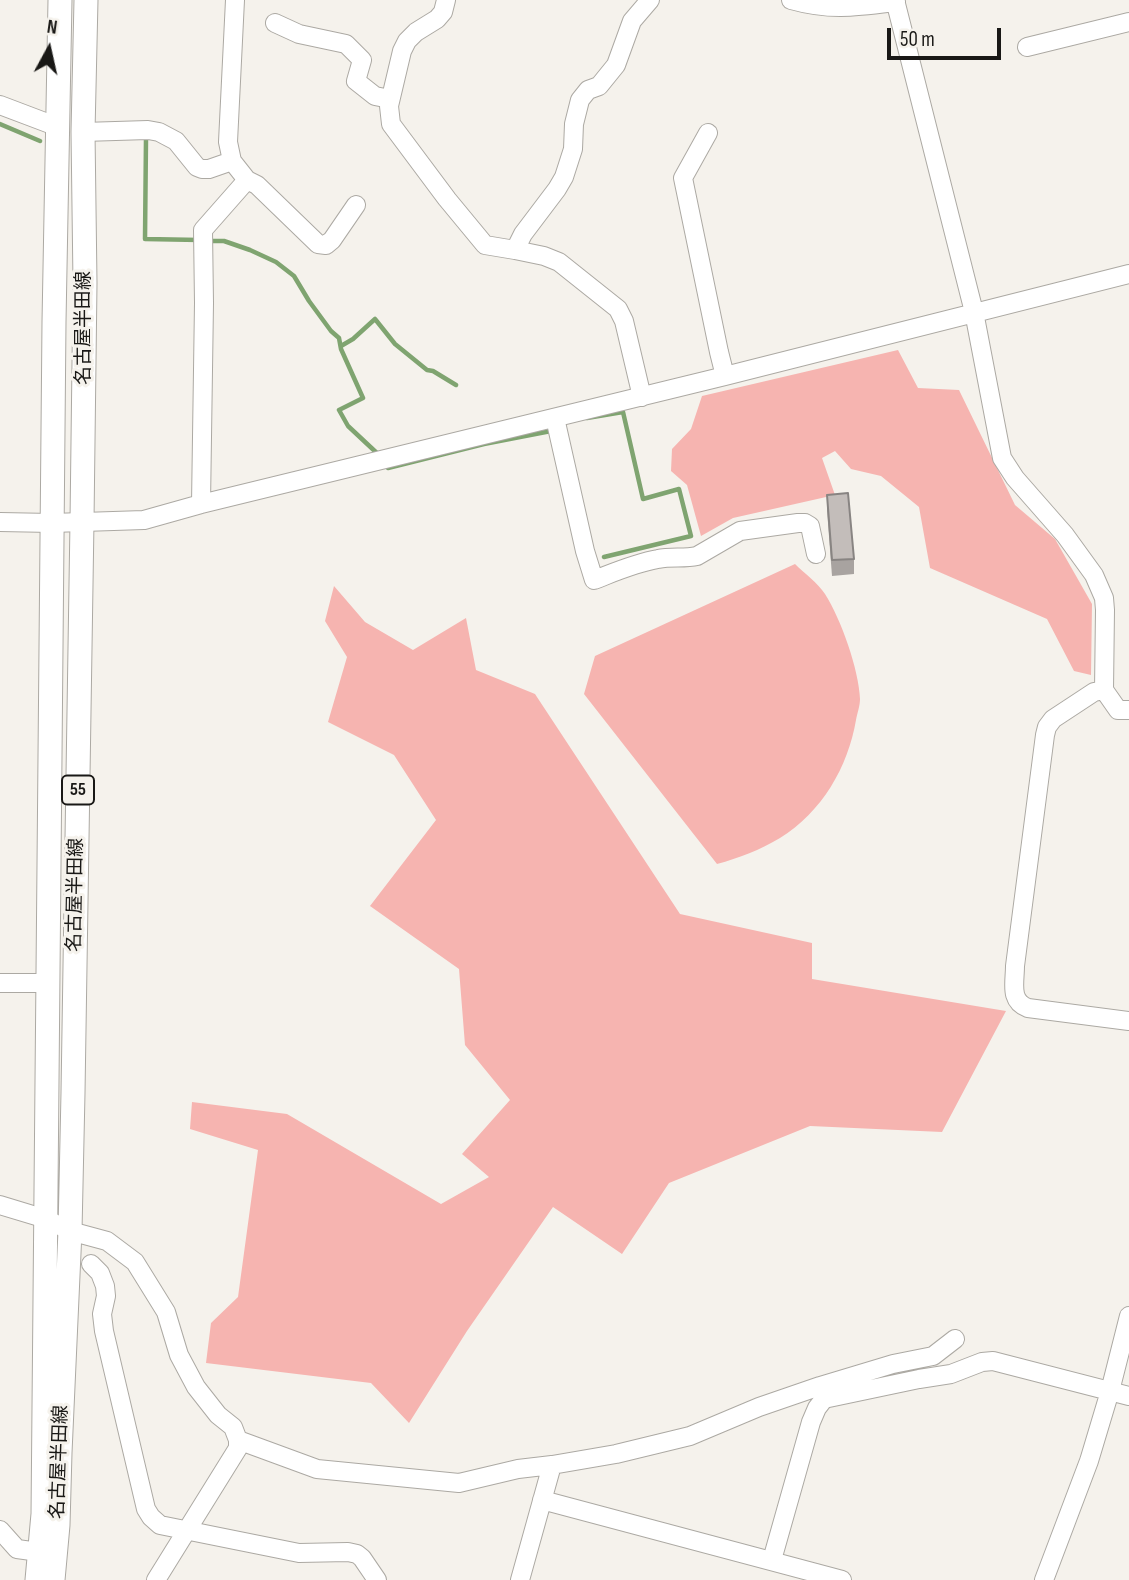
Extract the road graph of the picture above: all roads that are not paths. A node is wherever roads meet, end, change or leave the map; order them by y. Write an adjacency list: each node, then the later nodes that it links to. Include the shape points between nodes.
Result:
1 (60, 0): 13 (main road, 名古屋半田線 / 55)
2 (86, 0): 14 (main road, 名古屋半田線 / 55)
3 (234, 0): 16 (street, via 228,142)
4 (446, 0): 11 (street, via 437,19 407,41)
5 (650, 0): 19 (street, via 632,21 616,65 580,100 564,177)
6 (790, 0): 7 (street, via 828,8)
7 (895, 1): 21 (street)
8 (1129, 22): 10 (street)
9 (275, 23): 11 (street, via 299,34 346,44 362,60 356,81 374,96)
10 (1027, 47)
11 (390, 99): 19 (street, via 391,124 485,245)
12 (0, 104): 13 (street)
13 (58, 127): 28 (main road, 名古屋半田線 / 55)
14 (83, 132): 16 (street, via 159,132 176,141 202,169); 26 (main road, 名古屋半田線 / 55)
15 (708, 133): 22 (street, via 683,178)
16 (232, 161): 17 (street)
17 (247, 180): 18 (street, via 318,244 332,240); 25 (street, via 203,230)
18 (356, 205)
19 (515, 250): 23 (street, via 559,262 618,309)
20 (1129, 274): 21 (street)
21 (974, 312): 22 (street); 30 (street, via 1002,458 1066,535 1104,598)
22 (726, 376): 23 (street)
23 (642, 397): 24 (street)
24 (555, 418): 25 (street); 29 (street, via 594,580 657,559 697,556 740,531 799,523 810,526)
25 (201, 504): 26 (street, via 144,520)
26 (82, 521): 28 (street); 37 (main road, 名古屋半田線 / 55)
27 (0, 522): 28 (street)
28 (52, 523): 33 (main road, 名古屋半田線 / 55)
29 (816, 554)
30 (1104, 691): 31 (street, via 1118,710); 34 (street, via 1094,692 1054,719 1045,736 1014,996 1028,1008)
31 (1129, 710)
32 (0, 983): 33 (street)
33 (49, 983): 36 (main road, 名古屋半田線 / 55)
34 (1129, 1021)
35 (0, 1205): 36 (street)
36 (46, 1219): 37 (street); 48 (main road, 名古屋半田線 / 55)
37 (70, 1231): 43 (street, via 107,1241 135,1262 166,1312 179,1355 196,1387 233,1427); 51 (main road, 名古屋半田線 / 55)
38 (91, 1264): 46 (street, via 105,1286 104,1331 146,1509 160,1525)
39 (1129, 1316): 41 (street)
40 (956, 1339): 44 (street, via 933,1356 820,1386 690,1436)
41 (1110, 1391): 42 (street); 49 (street, via 993,1361 824,1399 811,1422); 56 (street)
42 (1129, 1396)
43 (238, 1440): 44 (street, via 317,1469 459,1483); 46 (street, via 238,1448)
44 (552, 1465): 45 (street)
45 (542, 1500): 49 (street); 54 (street)
46 (186, 1529): 52 (street); 53 (street, via 299,1553 357,1554)
47 (0, 1530): 48 (street, via 17,1549)
48 (39, 1552): 50 (main road, 名古屋半田線 / 55)
49 (772, 1560): 55 (street)
50 (37, 1580)
51 (54, 1580)
52 (156, 1580)
53 (377, 1580)
54 (520, 1580)
55 (842, 1580)
56 (1044, 1580)

